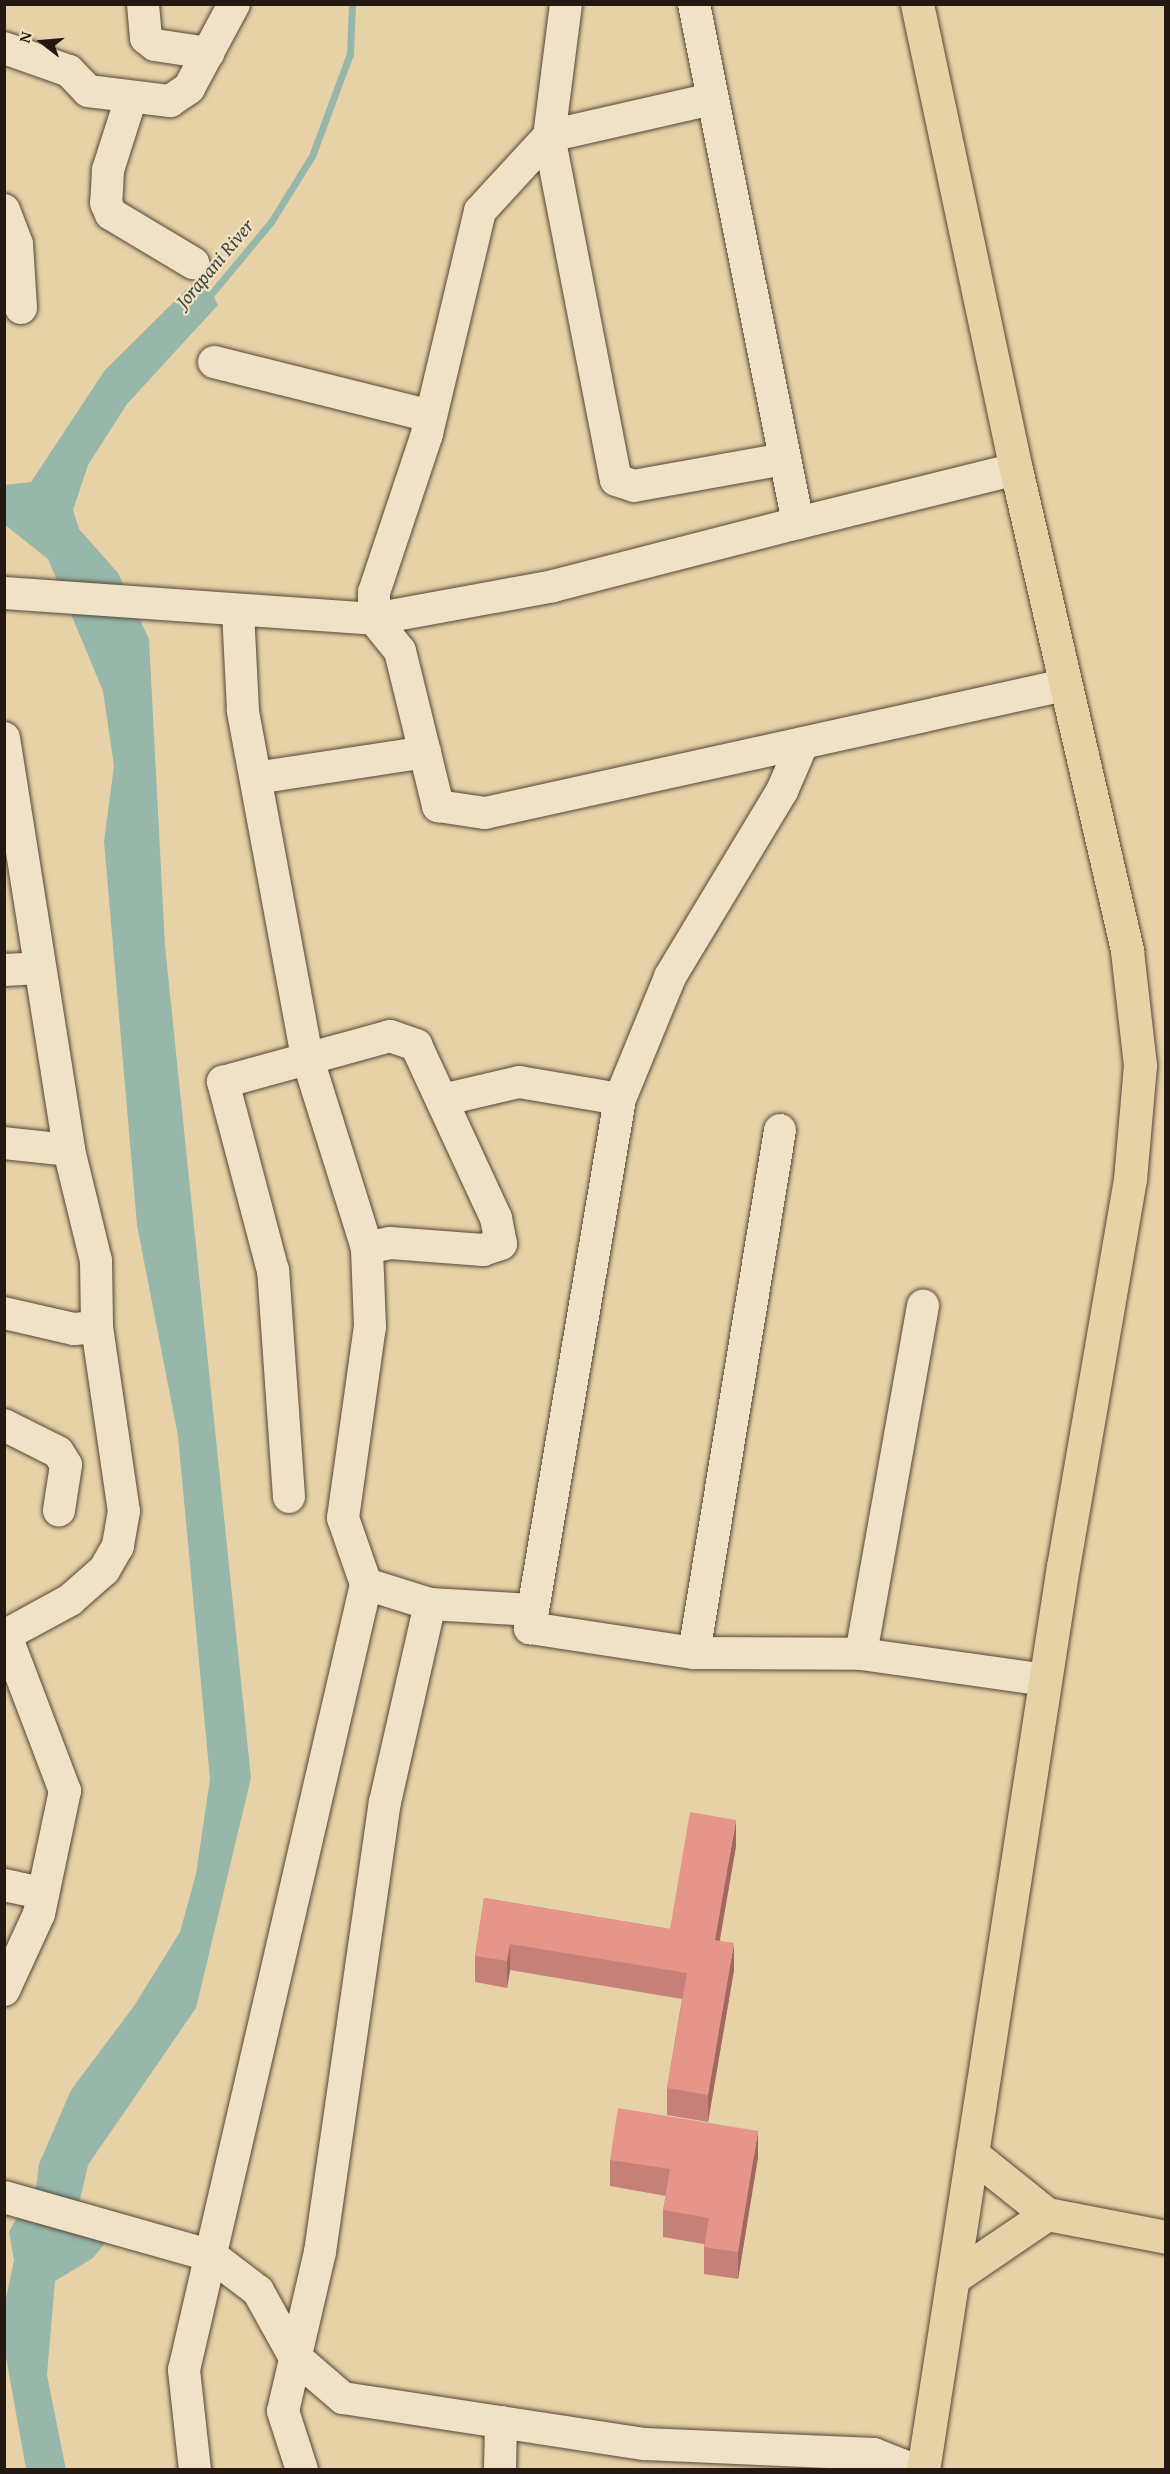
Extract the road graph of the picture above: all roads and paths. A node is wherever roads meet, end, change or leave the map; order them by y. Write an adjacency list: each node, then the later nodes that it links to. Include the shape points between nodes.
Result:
1 (142, 4): 7 (street, via 146,38 155,45)
2 (234, 4): 7 (street)
3 (566, 4): 10 (street)
4 (694, 4): 9 (street)
5 (917, 4): 17 (main road)
6 (4, 48): 8 (street, via 69,71 88,91)
7 (208, 52): 8 (street, via 179,97)
8 (131, 98): 12 (street, via 108,170 106,203 111,214)
9 (712, 99): 10 (street); 16 (street)
10 (549, 136): 15 (street, via 480,211); 16 (street, via 616,480 634,486)
11 (4, 210): 13 (street, via 17,244)
12 (193, 263)
13 (21, 308)
14 (214, 362): 15 (street)
15 (427, 415): 21 (street, via 427,434 374,592)
16 (784, 459): 18 (street)
17 (1016, 470): 18 (street); 22 (main road)
18 (798, 523): 21 (street, via 553,586)
19 (4, 593): 20 (street)
20 (238, 610): 21 (street); 26 (street, via 243,710)
21 (374, 619): 25 (street, via 400,651)
22 (1065, 686): 24 (street); 48 (main road, via 1134,989 1139,1103)
23 (4, 738): 27 (street)
24 (801, 747): 25 (street, via 485,813 438,806); 30 (street, via 782,791 670,977)
25 (425, 752): 26 (street)
26 (256, 778): 29 (street)
27 (40, 968): 28 (street); 34 (street)
28 (4, 970)
29 (307, 1057): 31 (street, via 390,1036 416,1045); 35 (street); 40 (street, via 223,1082 273,1271)
30 (620, 1099): 31 (street, via 519,1082); 44 (street)
31 (442, 1100): 35 (street, via 496,1218 501,1244 483,1250 390,1243)
32 (780, 1130): 46 (street)
33 (4, 1143): 34 (street)
34 (69, 1150): 38 (street, via 96,1261)
35 (367, 1248): 42 (street, via 369,1328 343,1518)
36 (923, 1305): 47 (street)
37 (6, 1321): 38 (street, via 74,1329)
38 (97, 1327): 45 (street, via 124,1511 118,1546 104,1570 70,1600)
39 (4, 1425): 41 (street, via 58,1452 66,1480)
40 (289, 1497)
41 (59, 1510)
42 (366, 1584): 43 (street); 56 (street, via 285,1916)
43 (430, 1604): 44 (street); 58 (street, via 384,1802 320,2252)
44 (533, 1610): 46 (street, via 530,1628)
45 (5, 1636): 50 (street, via 65,1791)
46 (694, 1653): 47 (street)
47 (861, 1654): 48 (street)
48 (1046, 1680): 52 (main road)
49 (4, 1885): 50 (street)
50 (43, 1893): 51 (street)
51 (4, 1990)
52 (972, 2154): 54 (main road); 57 (main road)
53 (10, 2198): 56 (street)
54 (1047, 2214): 55 (main road); 57 (main road)
55 (1166, 2237)
56 (212, 2256): 58 (street, via 258,2291); 61 (street, via 184,2370)
57 (953, 2278): 65 (main road)
58 (294, 2356): 59 (street, via 343,2398); 62 (street, via 283,2411)
59 (501, 2422): 60 (street); 63 (street)
60 (645, 2457): 64 (street, via 874,2454)
61 (195, 2469)
62 (302, 2469)
63 (500, 2469)
64 (914, 2469)
65 (923, 2469)

